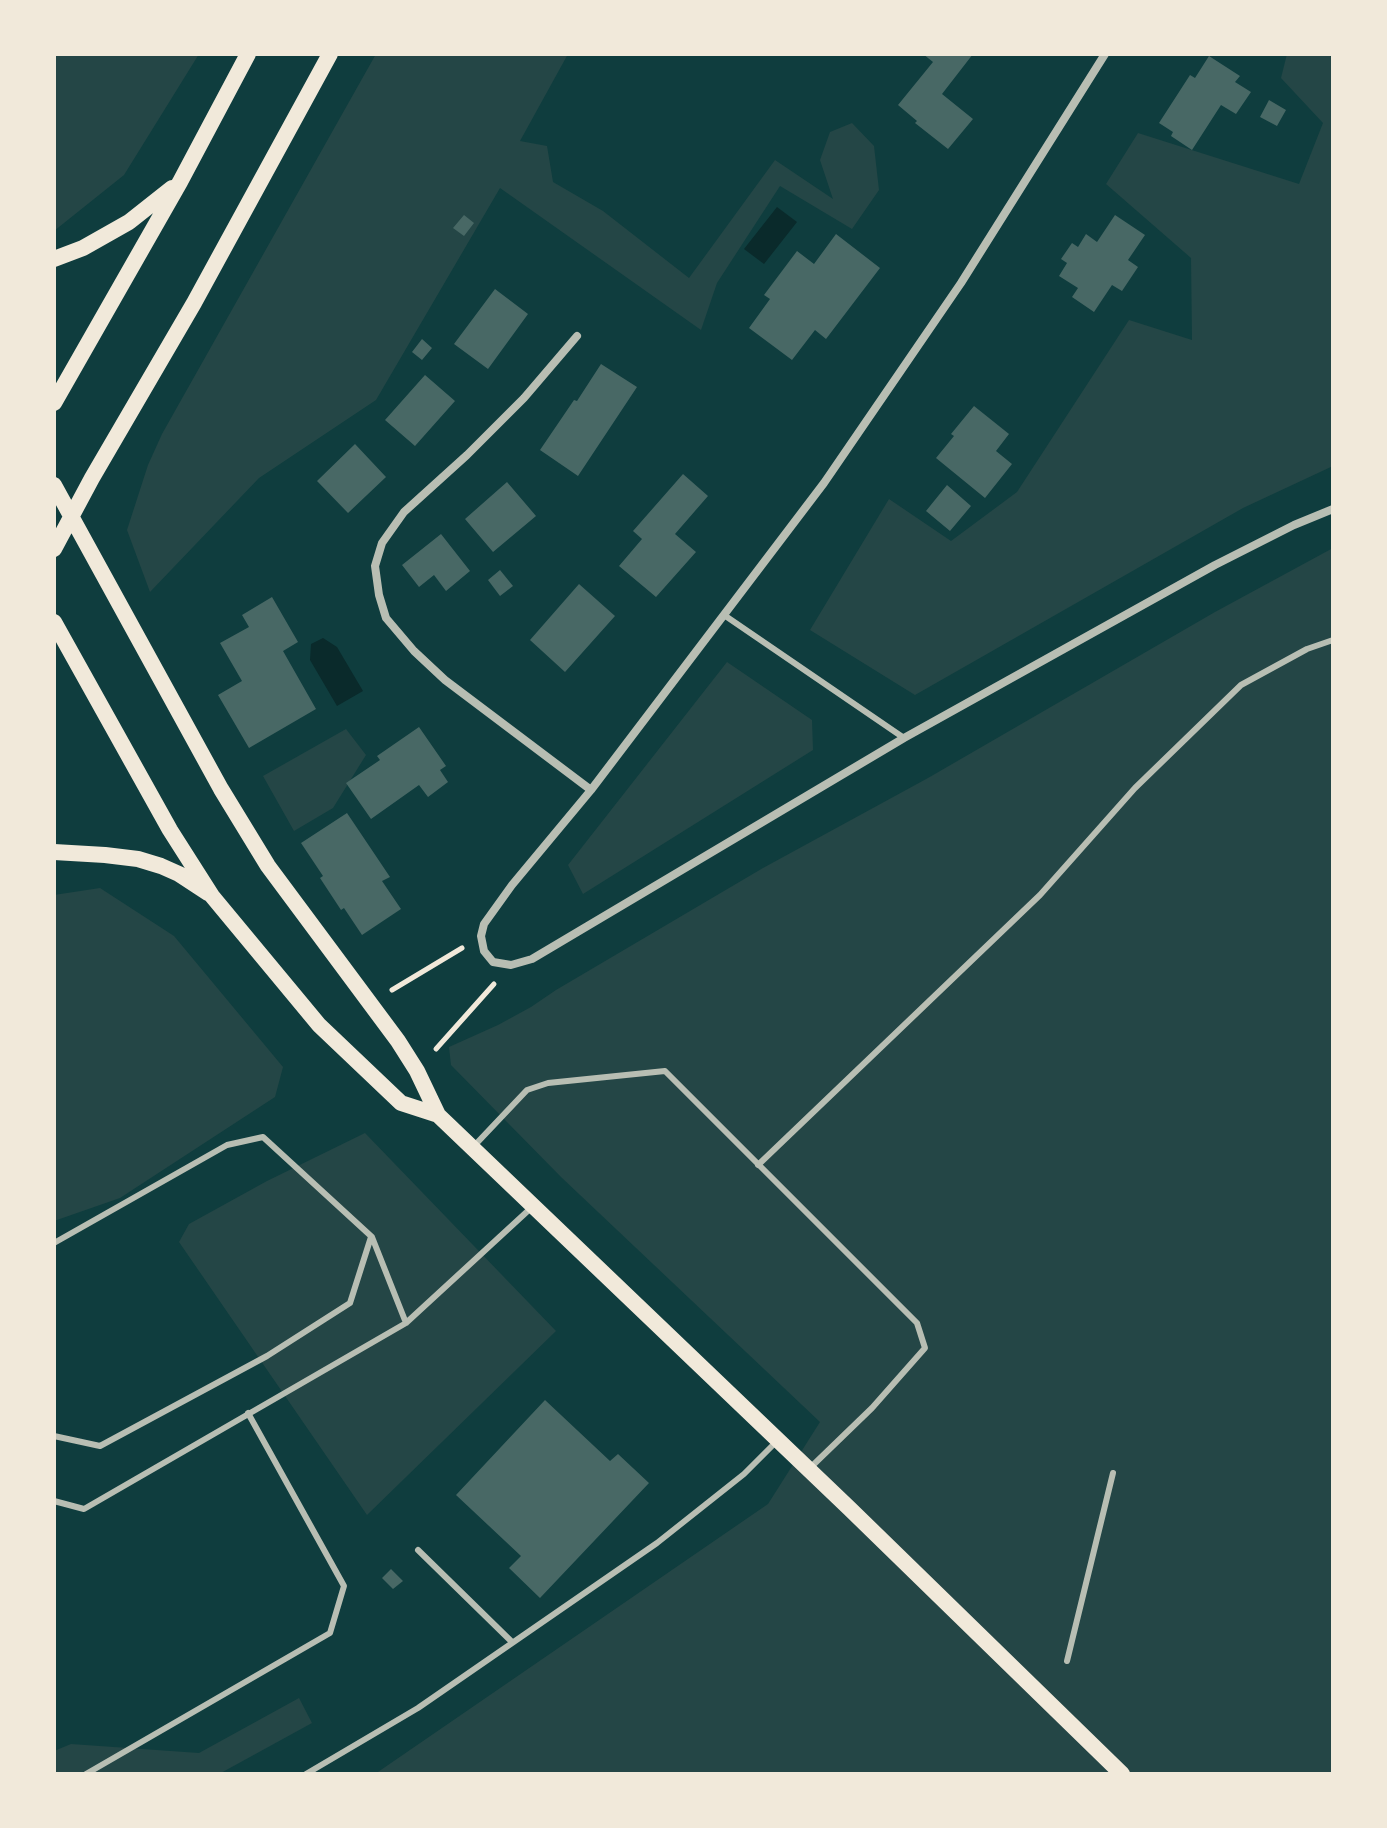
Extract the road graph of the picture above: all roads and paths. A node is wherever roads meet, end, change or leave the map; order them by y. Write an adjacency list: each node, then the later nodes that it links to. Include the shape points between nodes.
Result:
1 (248, 54): 4 (main road)
2 (330, 54): 11 (main road)
3 (1105, 54): 13 (street, via 961,283 824,483)
4 (180, 182): 5 (main road, via 129,222); 7 (main road)
5 (54, 259)
6 (577, 336): 17 (street, via 515,408 404,512 382,543 375,566 386,618 414,651)
7 (54, 403)
8 (54, 485): 11 (main road)
9 (1333, 509): 16 (street, via 1215,565)
10 (54, 516): 11 (main road)
11 (72, 518): 12 (main road); 24 (main road, via 268,866 398,1041)
12 (54, 549)
13 (724, 615): 16 (lane); 17 (street)
14 (54, 622): 19 (main road)
15 (1333, 640): 26 (lane, via 1241,685 1135,788 1040,895)
16 (904, 738): 21 (street, via 551,949)
17 (591, 790): 20 (street, via 512,885)
18 (54, 852): 19 (main road, via 138,859 179,874)
19 (212, 896): 24 (main road, via 319,1025 401,1103)
20 (481, 936): 21 (street, via 493,962); 22 (path)
21 (511, 965): 23 (path)
22 (384, 995)
23 (436, 1049)
24 (438, 1115): 25 (main road)
25 (471, 1148): 26 (lane, via 527,1090 548,1083 665,1071); 27 (main road)
26 (758, 1165): 34 (lane, via 917,1323 925,1348)
27 (534, 1205): 30 (lane); 33 (main road)
28 (372, 1237): 29 (lane, via 263,1137 227,1145); 30 (lane); 32 (lane, via 350,1303 267,1356 100,1446)
29 (54, 1243)
30 (406, 1323): 31 (lane)
31 (248, 1413): 36 (lane, via 84,1509); 40 (lane, via 344,1586 330,1633)
32 (54, 1436)
33 (777, 1440): 34 (main road); 38 (lane, via 744,1474 657,1543)
34 (809, 1469): 42 (main road)
35 (1113, 1473): 39 (lane)
36 (54, 1501)
37 (418, 1550): 38 (lane)
38 (512, 1642): 41 (lane, via 418,1708)
39 (1067, 1661)
40 (86, 1774)
41 (306, 1774)
42 (1122, 1774)

